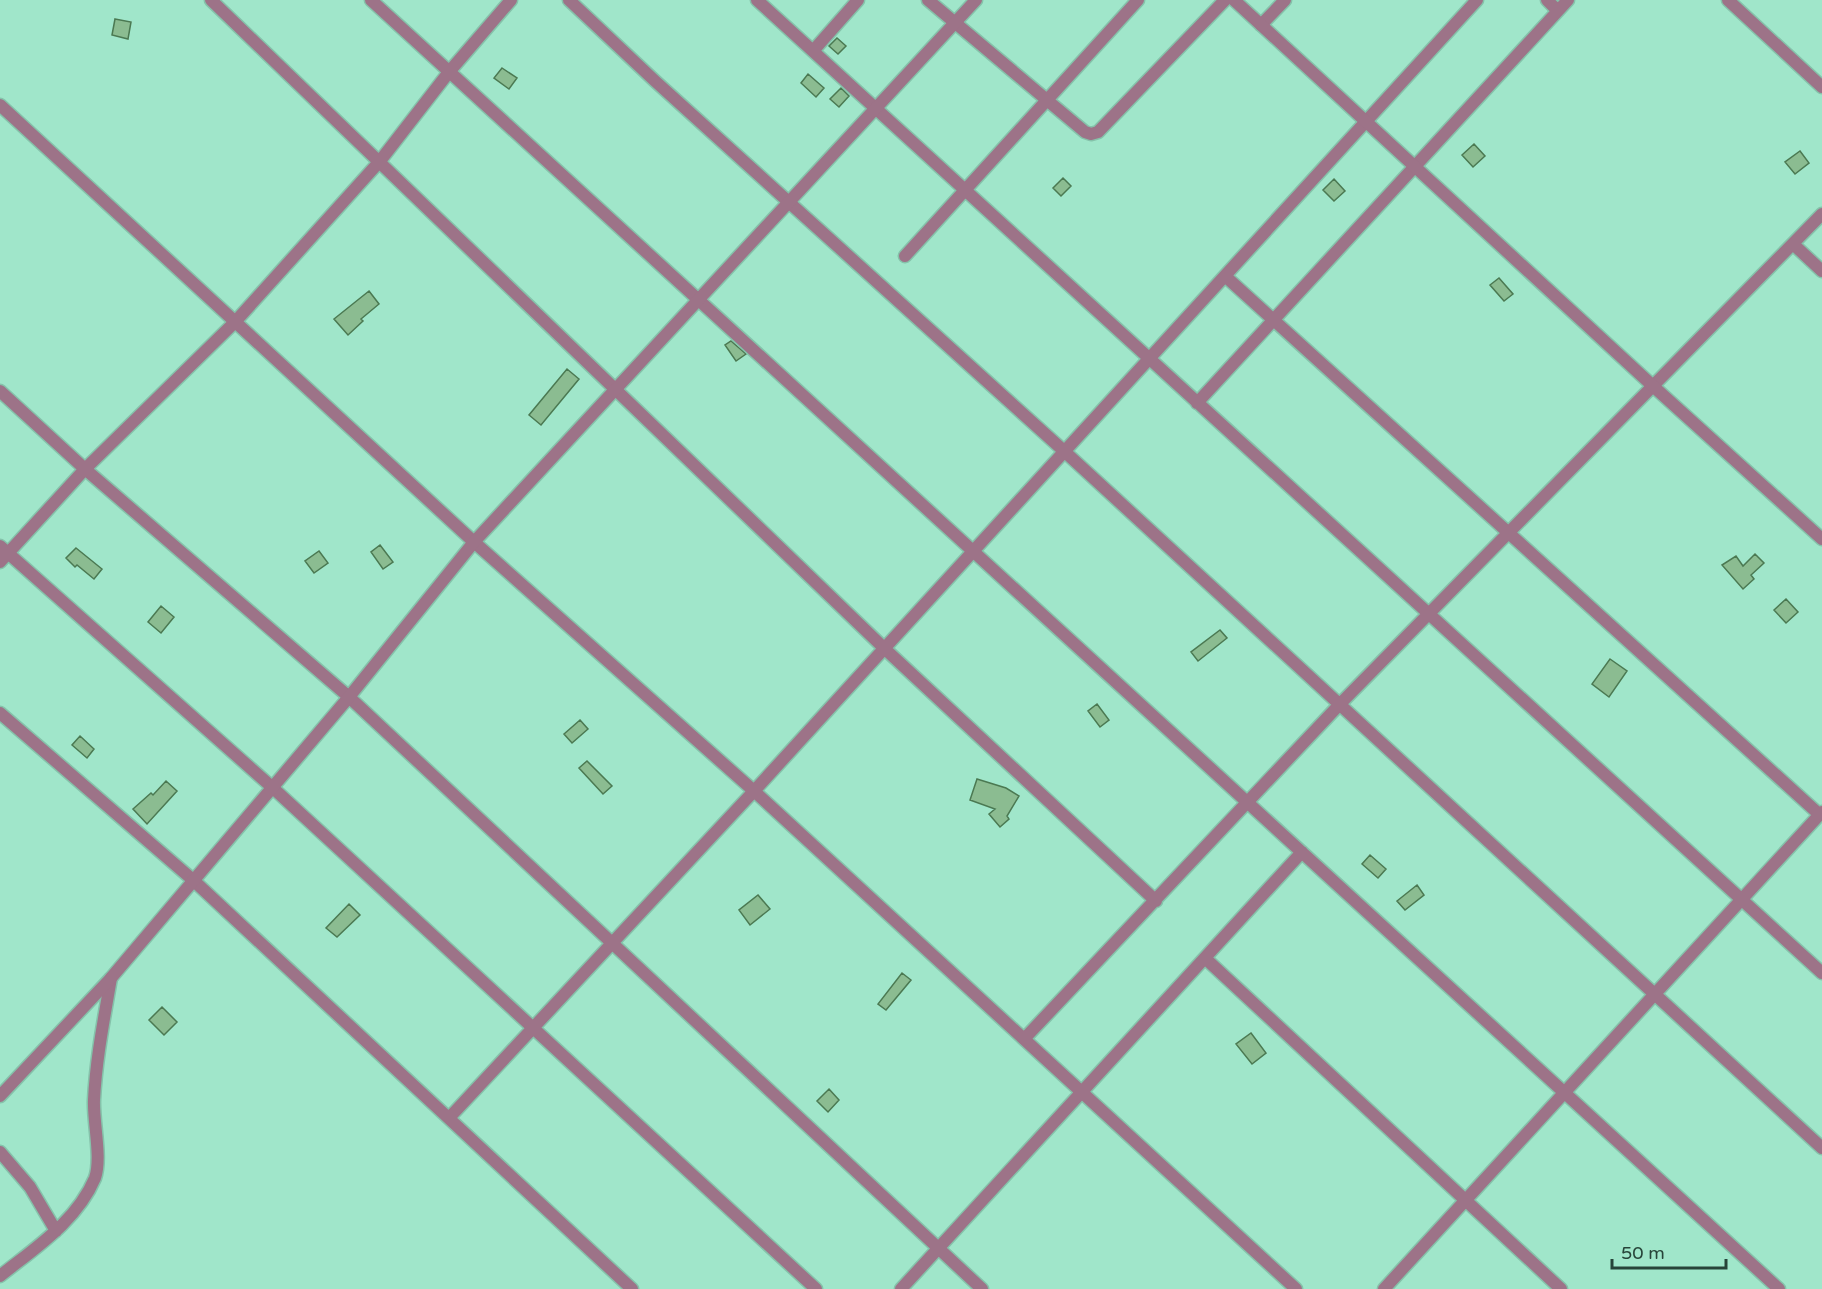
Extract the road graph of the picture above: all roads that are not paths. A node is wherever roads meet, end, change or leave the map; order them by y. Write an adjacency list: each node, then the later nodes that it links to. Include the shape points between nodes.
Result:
1 (211, 0): 27 (street)
2 (371, 0): 21 (street)
3 (511, 0): 21 (street)
4 (569, 0): 30 (street)
5 (757, 0): 20 (street)
6 (858, 0): 20 (street)
7 (928, 0): 18 (street)
8 (976, 0): 18 (street)
9 (1138, 0): 23 (street)
10 (1225, 0): 23 (street, via 1098,132 1085,132)
11 (1234, 0): 19 (street)
12 (1285, 0): 19 (street)
13 (1477, 0): 26 (street)
14 (1547, 0): 17 (street)
15 (1568, 0): 17 (street)
16 (1728, 0): 22 (street)
17 (1558, 11): 28 (street)
18 (954, 23): 23 (street); 25 (street)
19 (1261, 25): 26 (street)
20 (813, 51): 25 (street)
21 (449, 72): 27 (street); 36 (street)
22 (1822, 87)
23 (1045, 100): 29 (street)
24 (0, 105): 38 (street)
25 (875, 108): 29 (street); 30 (street)
26 (1366, 121): 28 (street); 35 (street)
27 (380, 161): 38 (street); 41 (street)
28 (1415, 167): 37 (street); 40 (street)
29 (965, 189): 33 (street); 39 (street)
30 (789, 201): 36 (street); 44 (street)
31 (1822, 214): 32 (street)
32 (1793, 244): 34 (street); 40 (street)
33 (905, 256)
34 (1822, 271)
35 (1225, 276): 37 (street); 39 (street)
36 (697, 300): 41 (street); 49 (street)
37 (1273, 320): 43 (street); 46 (street)
38 (235, 322): 45 (street); 48 (street)
39 (1149, 358): 43 (street); 44 (street)
40 (1654, 387): 46 (street); 47 (street)
41 (616, 389): 48 (street); 52 (street)
42 (0, 391): 45 (street)
43 (1197, 403): 51 (street)
44 (1064, 451): 49 (street); 54 (street)
45 (85, 469): 50 (street); 53 (street)
46 (1508, 533): 51 (street); 59 (street)
47 (1822, 539)
48 (474, 542): 53 (street); 57 (street)
49 (973, 549): 52 (street); 58 (street)
50 (3, 554): 56 (street)
51 (1430, 614): 54 (street); 62 (street)
52 (885, 649): 57 (street); 63 (street)
53 (349, 697): 56 (street); 64 (street)
54 (1341, 704): 58 (street); 68 (street)
55 (0, 713): 61 (street)
56 (273, 788): 61 (street); 69 (street)
57 (754, 791): 64 (street); 70 (street)
58 (1249, 802): 60 (street); 63 (street)
59 (1821, 813): 62 (street)
60 (1302, 852): 65 (street); 72 (street)
61 (193, 880): 67 (street); 74 (street)
62 (1742, 900): 66 (street); 68 (street)
63 (1156, 901): 70 (street)
64 (611, 944): 69 (street); 79 (street)
65 (1206, 959): 71 (street); 77 (street)
66 (1822, 973)
67 (111, 978): 73 (street); 78 (street, via 97,1053 95,1176 77,1209)
68 (1654, 994): 72 (street); 75 (street)
69 (533, 1029): 74 (street); 82 (street)
70 (1025, 1038): 71 (street)
71 (1082, 1092): 79 (street); 85 (street)
72 (1566, 1092): 77 (street); 88 (street)
73 (0, 1096)
74 (450, 1118): 81 (street)
75 (1822, 1148)
76 (0, 1152): 78 (street, via 30,1187)
77 (1466, 1201): 86 (street); 87 (street)
78 (56, 1231): 80 (street)
79 (939, 1249): 83 (street); 84 (street)
80 (0, 1275)
81 (632, 1289)
82 (816, 1289)
83 (901, 1289)
84 (982, 1289)
85 (1296, 1289)
86 (1384, 1289)
87 (1562, 1289)
88 (1779, 1289)

